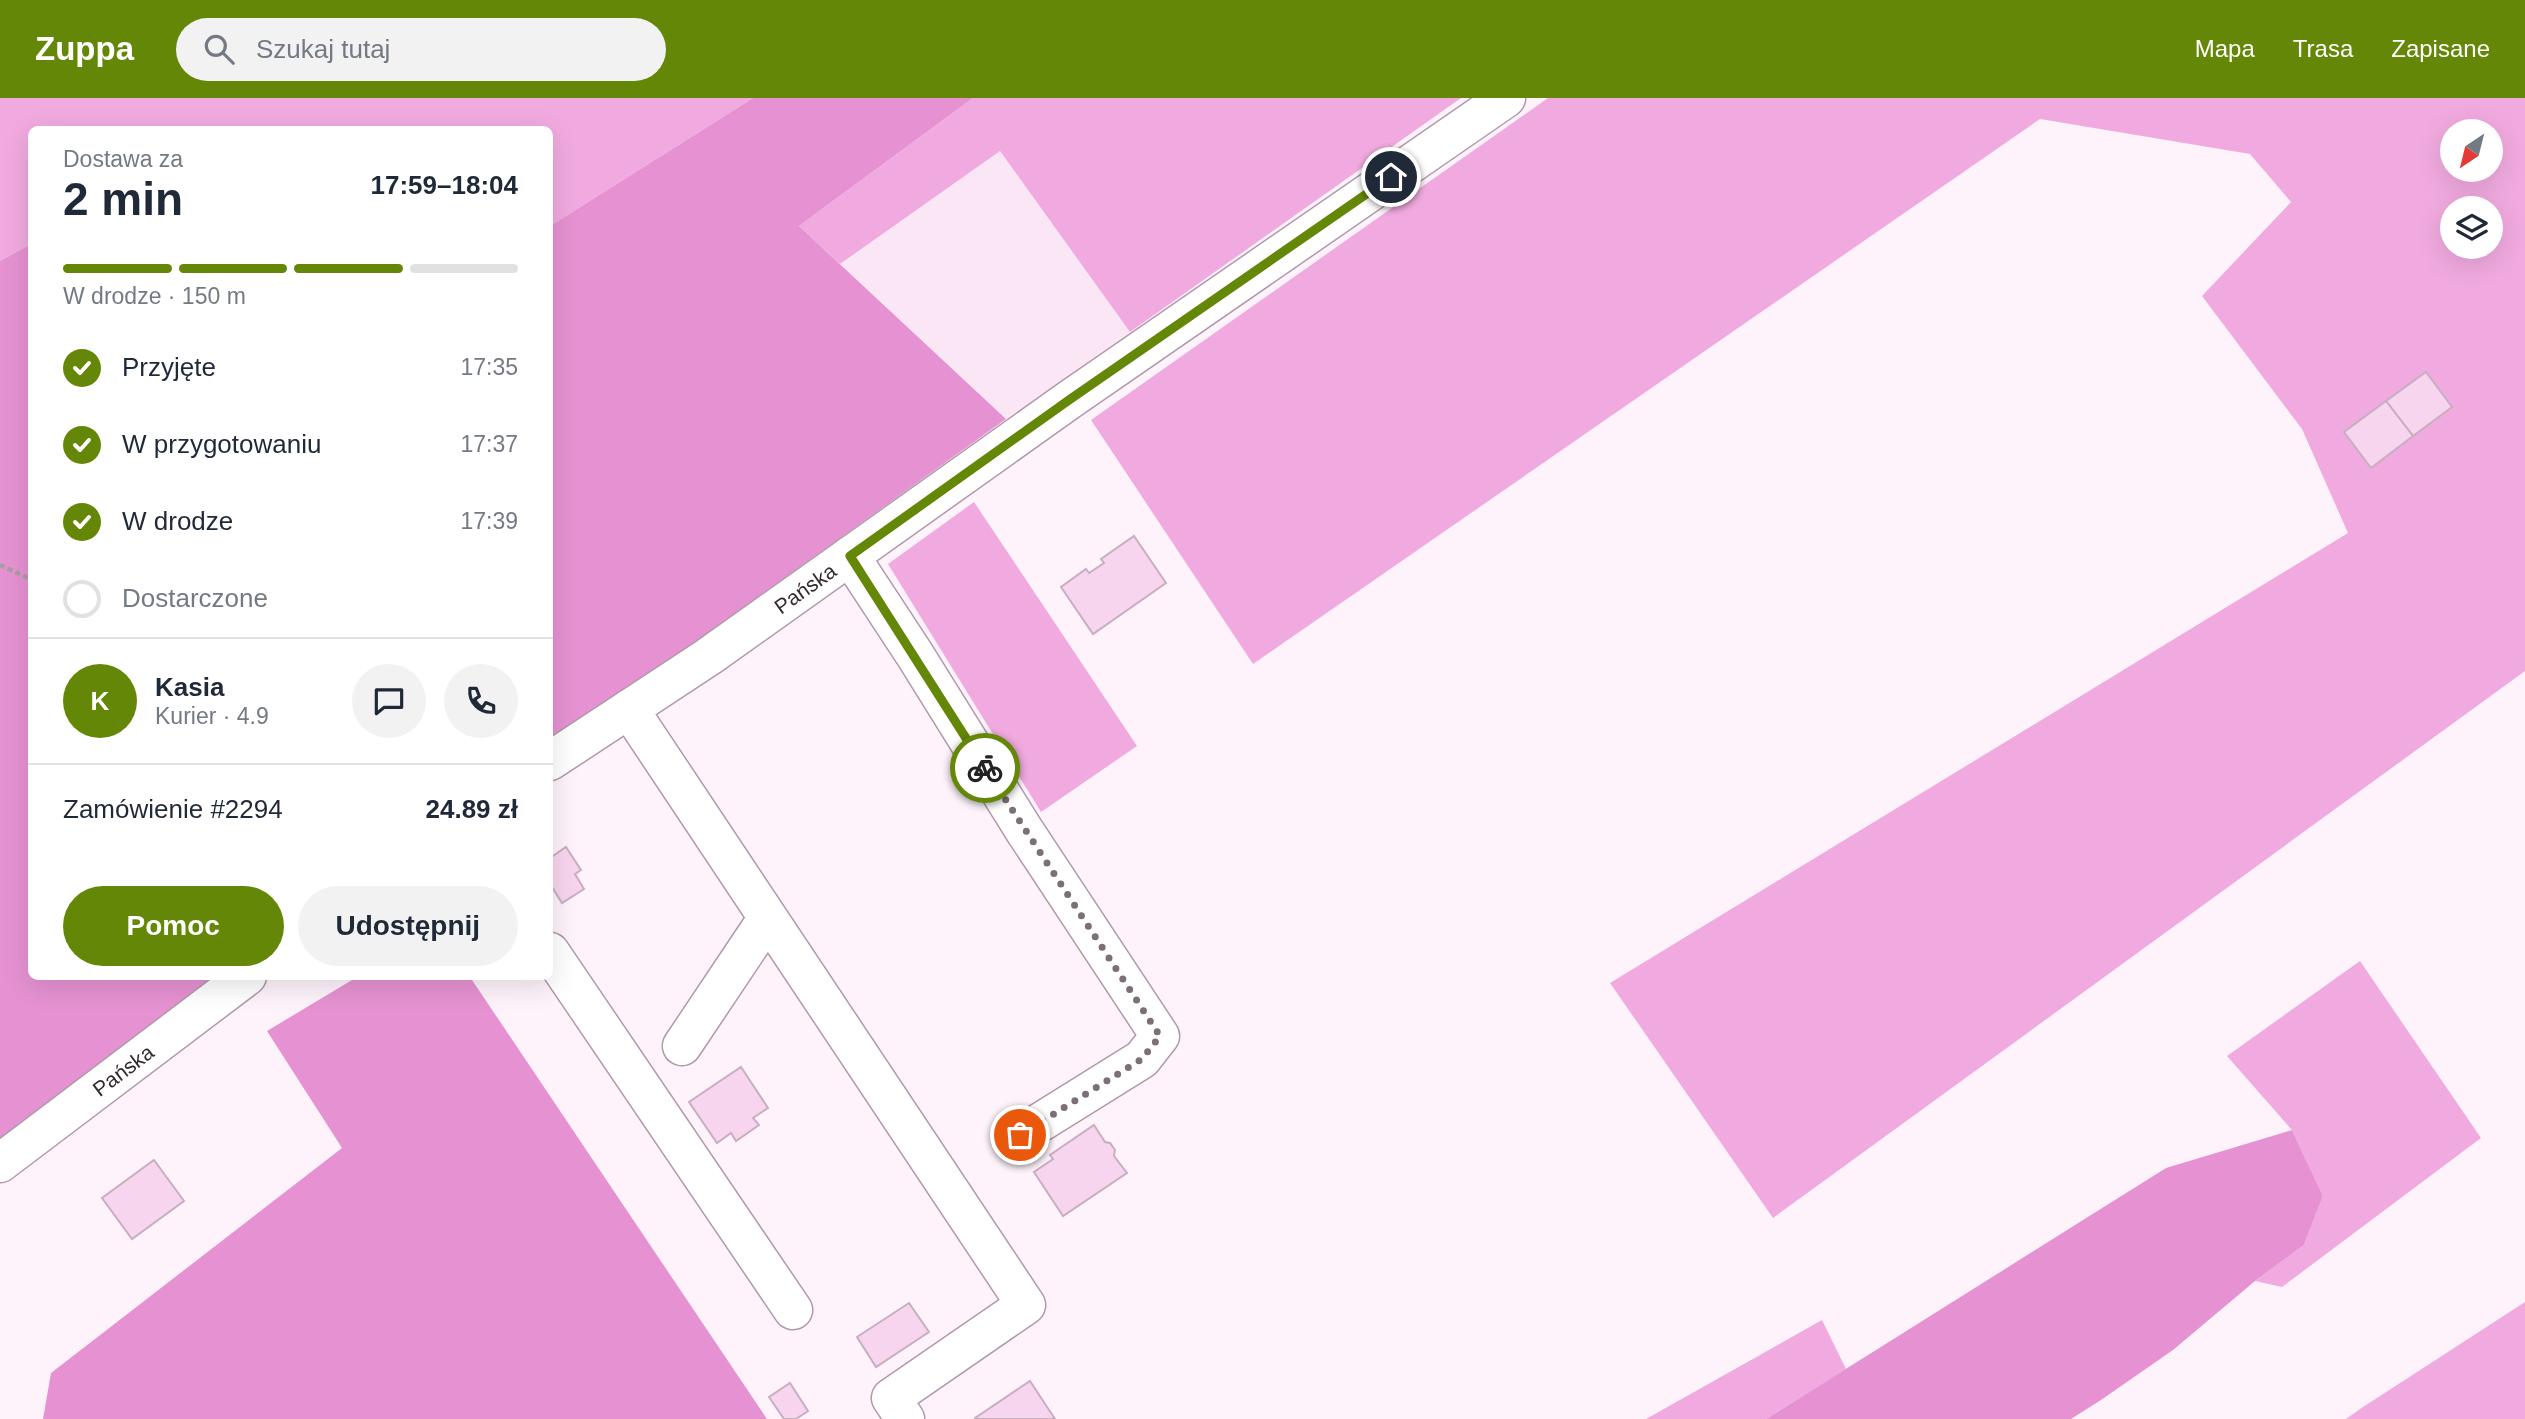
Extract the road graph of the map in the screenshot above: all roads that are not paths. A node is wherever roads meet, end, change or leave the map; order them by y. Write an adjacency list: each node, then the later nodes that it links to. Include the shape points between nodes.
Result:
1 (1506, 98): 2 (street, Pańska)
2 (850, 556): 3 (street, Pańska); 9 (street, via 1160,1036 1142,1059)
3 (629, 709): 4 (street, Pańska); 5 (street)
4 (553, 759)
5 (768, 919): 8 (street); 12 (street, via 1026,1305 891,1398)
6 (553, 956): 11 (street)
7 (242, 980): 10 (street, Pańska)
8 (682, 1046)
9 (1020, 1135)
10 (0, 1163)
11 (793, 1310)
12 (905, 1419)

